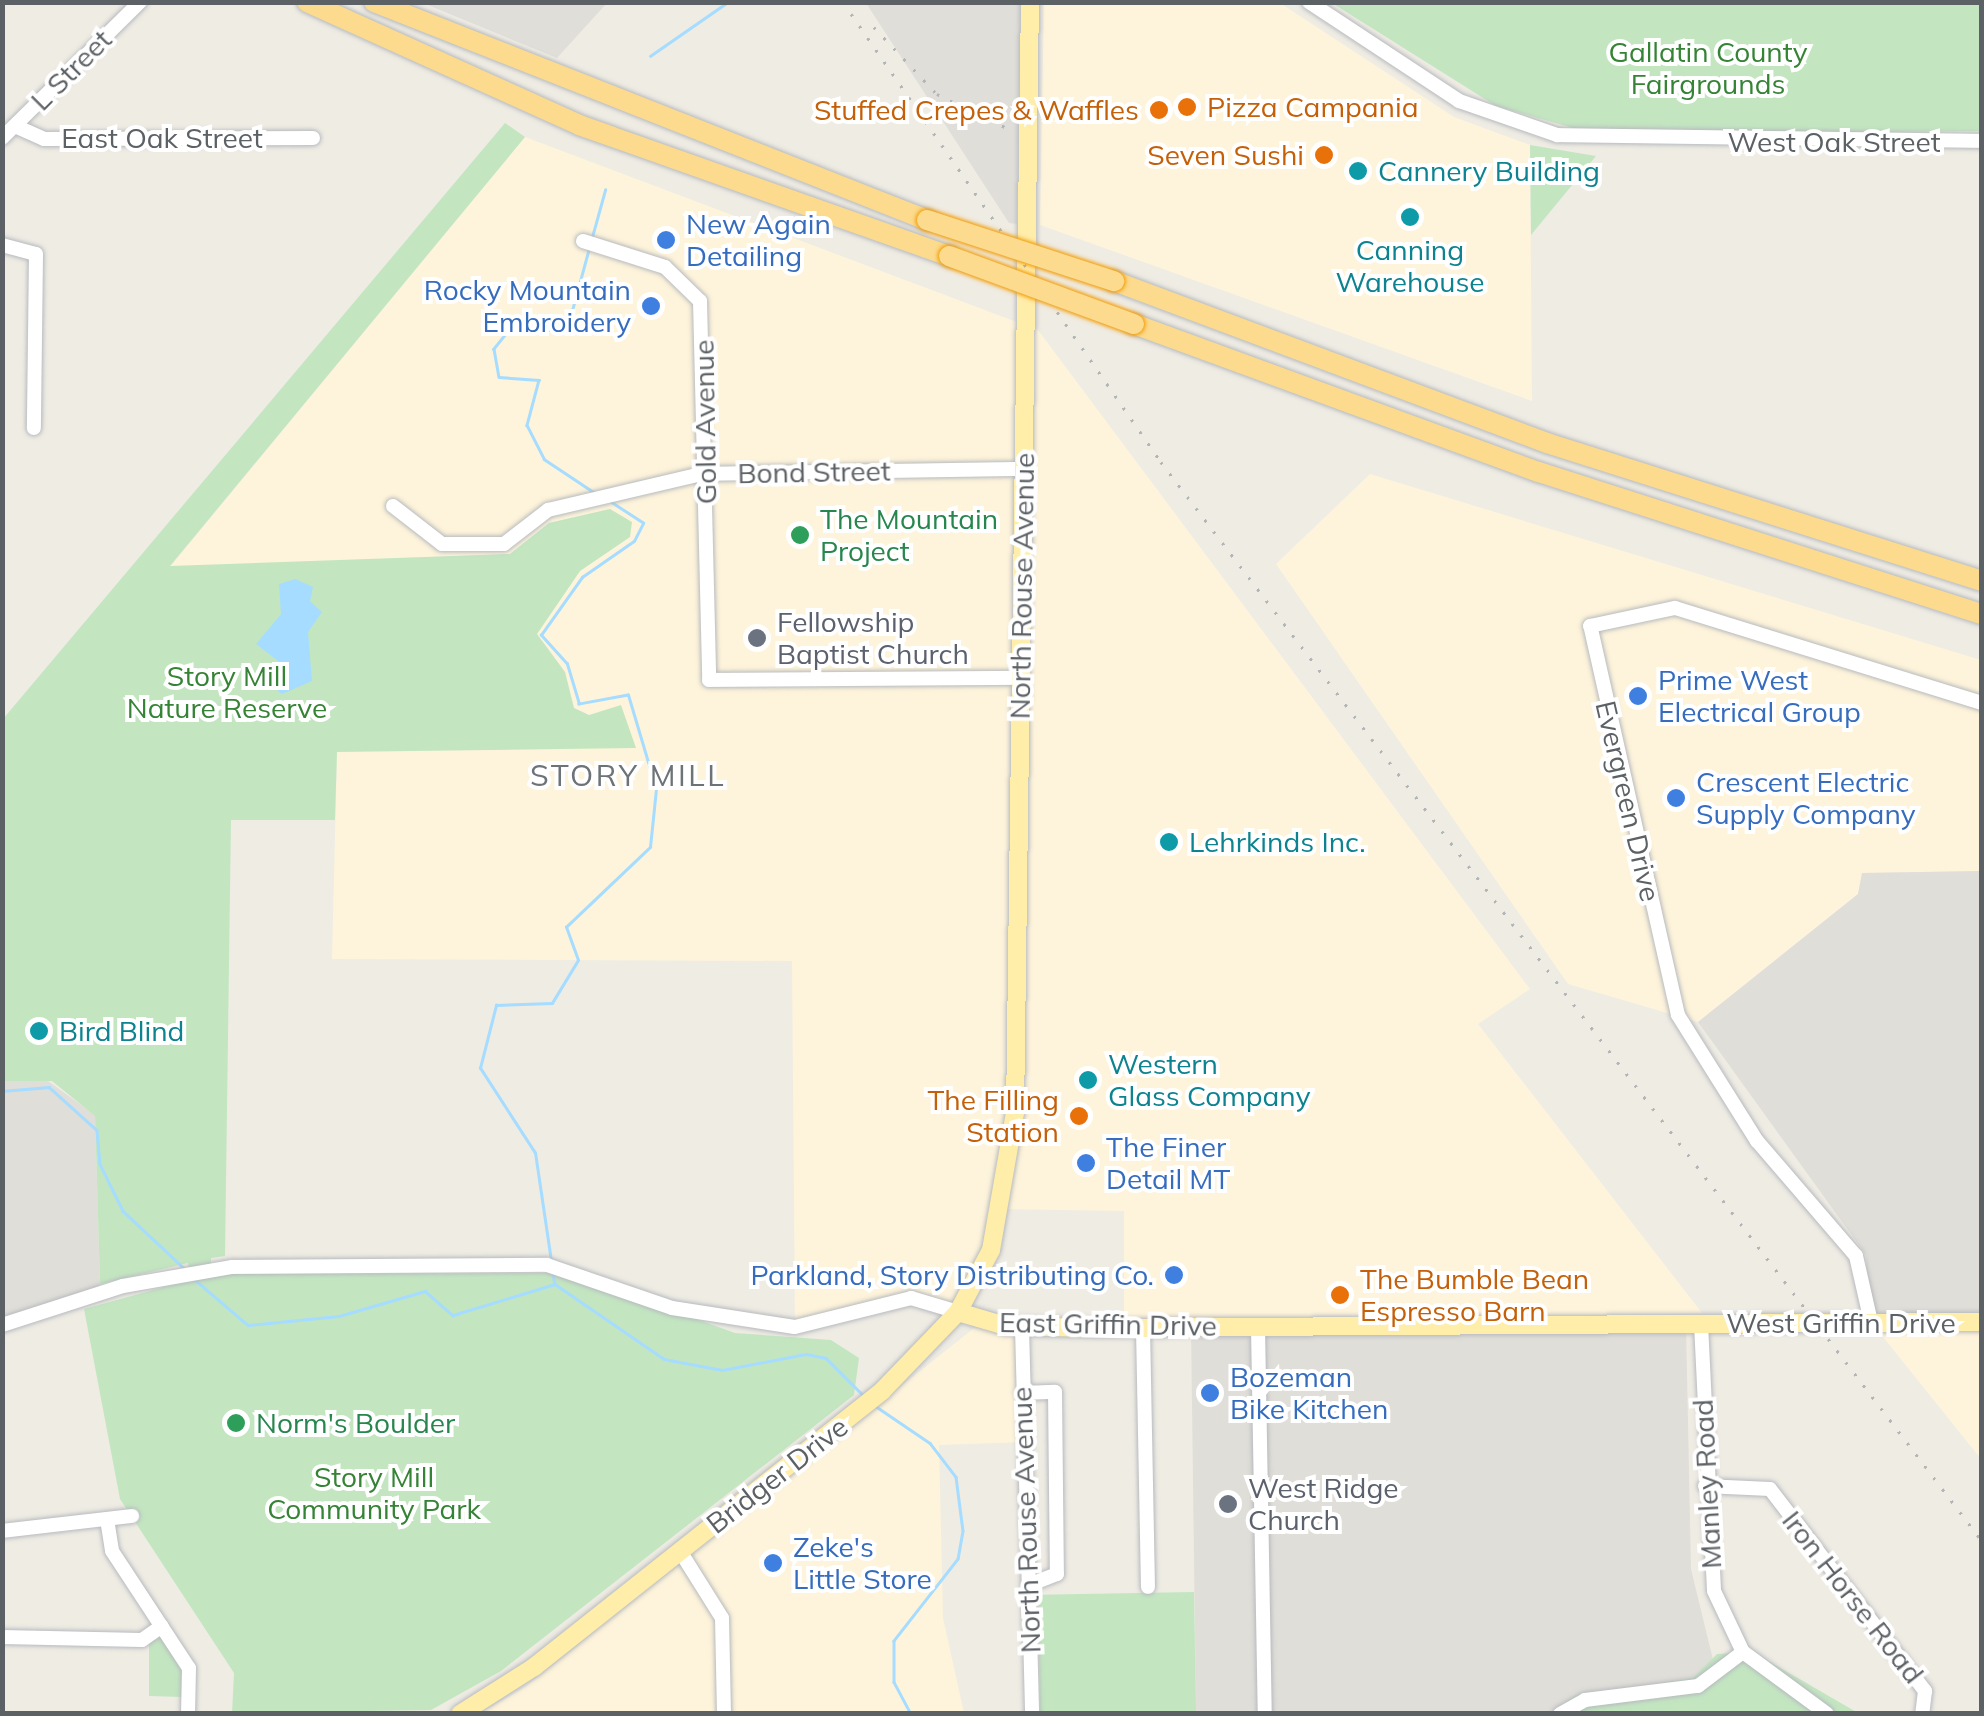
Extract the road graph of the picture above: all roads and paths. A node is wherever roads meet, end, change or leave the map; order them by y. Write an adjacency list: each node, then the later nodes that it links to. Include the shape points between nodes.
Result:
1 (140, 2): 6 (street, L Street)
2 (307, 2): 17 (highway, bridge, via 579,125 1557,478)
3 (374, 2): 16 (highway, bridge, via 600,97 927,220 1114,281 1547,443)
4 (1030, 2): 13 (main road, North Rouse Avenue)
5 (1309, 2): 9 (street, West Oak Street, via 1488,115 1590,140)
6 (14, 126): 7 (street, L Street); 8 (street, East Oak Street, via 44,139)
7 (2, 138)
8 (313, 138)
9 (1982, 141)
10 (583, 240): 14 (street, Gold Avenue, via 672,271 700,301)
11 (2, 245): 12 (street, via 36,254)
12 (34, 428)
13 (1024, 468): 14 (street, Bond Street); 18 (main road, North Rouse Avenue)
14 (703, 474): 15 (street, Bond Street, via 546,511 504,544 442,544); 18 (street, Gold Avenue, via 709,680)
15 (392, 506)
16 (1982, 581)
17 (1982, 614)
18 (1022, 678): 20 (main road, North Rouse Avenue)
19 (1982, 703): 22 (street, Evergreen Drive, via 1674,608 1590,626 1678,1015 1758,1141 1856,1256)
20 (1011, 1169): 21 (main road, Bridger Drive, via 991,1250)
21 (958, 1312): 24 (street, East Griffin Drive, via 911,1298 834,1324 724,1321 553,1266 201,1270); 26 (main road, East Griffin Drive); 34 (main road, Bridger Drive, via 882,1392)
22 (1870, 1322): 23 (main road, West Griffin Drive); 25 (main road, West Griffin Drive)
23 (1982, 1322)
24 (2, 1324)
25 (1701, 1324): 27 (main road, East Griffin Drive); 30 (street, Manley Road)
26 (1022, 1327): 28 (main road, East Griffin Drive); 29 (street, North Rouse Avenue)
27 (1258, 1327): 28 (main road, East Griffin Drive); 44 (street)
28 (1143, 1328): 36 (street)
29 (1022, 1393): 35 (street, North Rouse Avenue); 35 (street, via 1055,1392 1057,1574)
30 (1704, 1486): 39 (street, Manley Road, via 1708,1570); 47 (street, Iron Horse Road, via 1770,1489 1926,1691)
31 (132, 1516): 32 (street)
32 (107, 1519): 33 (street); 37 (street, via 112,1552)
33 (2, 1532)
34 (680, 1552): 41 (main road, Bridger Drive); 42 (street, via 722,1618)
35 (1028, 1584): 43 (street, North Rouse Avenue)
36 (1148, 1587)
37 (162, 1626): 38 (street, via 142,1640); 40 (street, via 189,1668)
38 (2, 1638)
39 (1743, 1652): 45 (street, via 1698,1686 1585,1700); 46 (street)
40 (188, 1714)
41 (460, 1714)
42 (724, 1714)
43 (1032, 1714)
44 (1266, 1714)
45 (1560, 1714)
46 (1827, 1714)
47 (1922, 1714)

